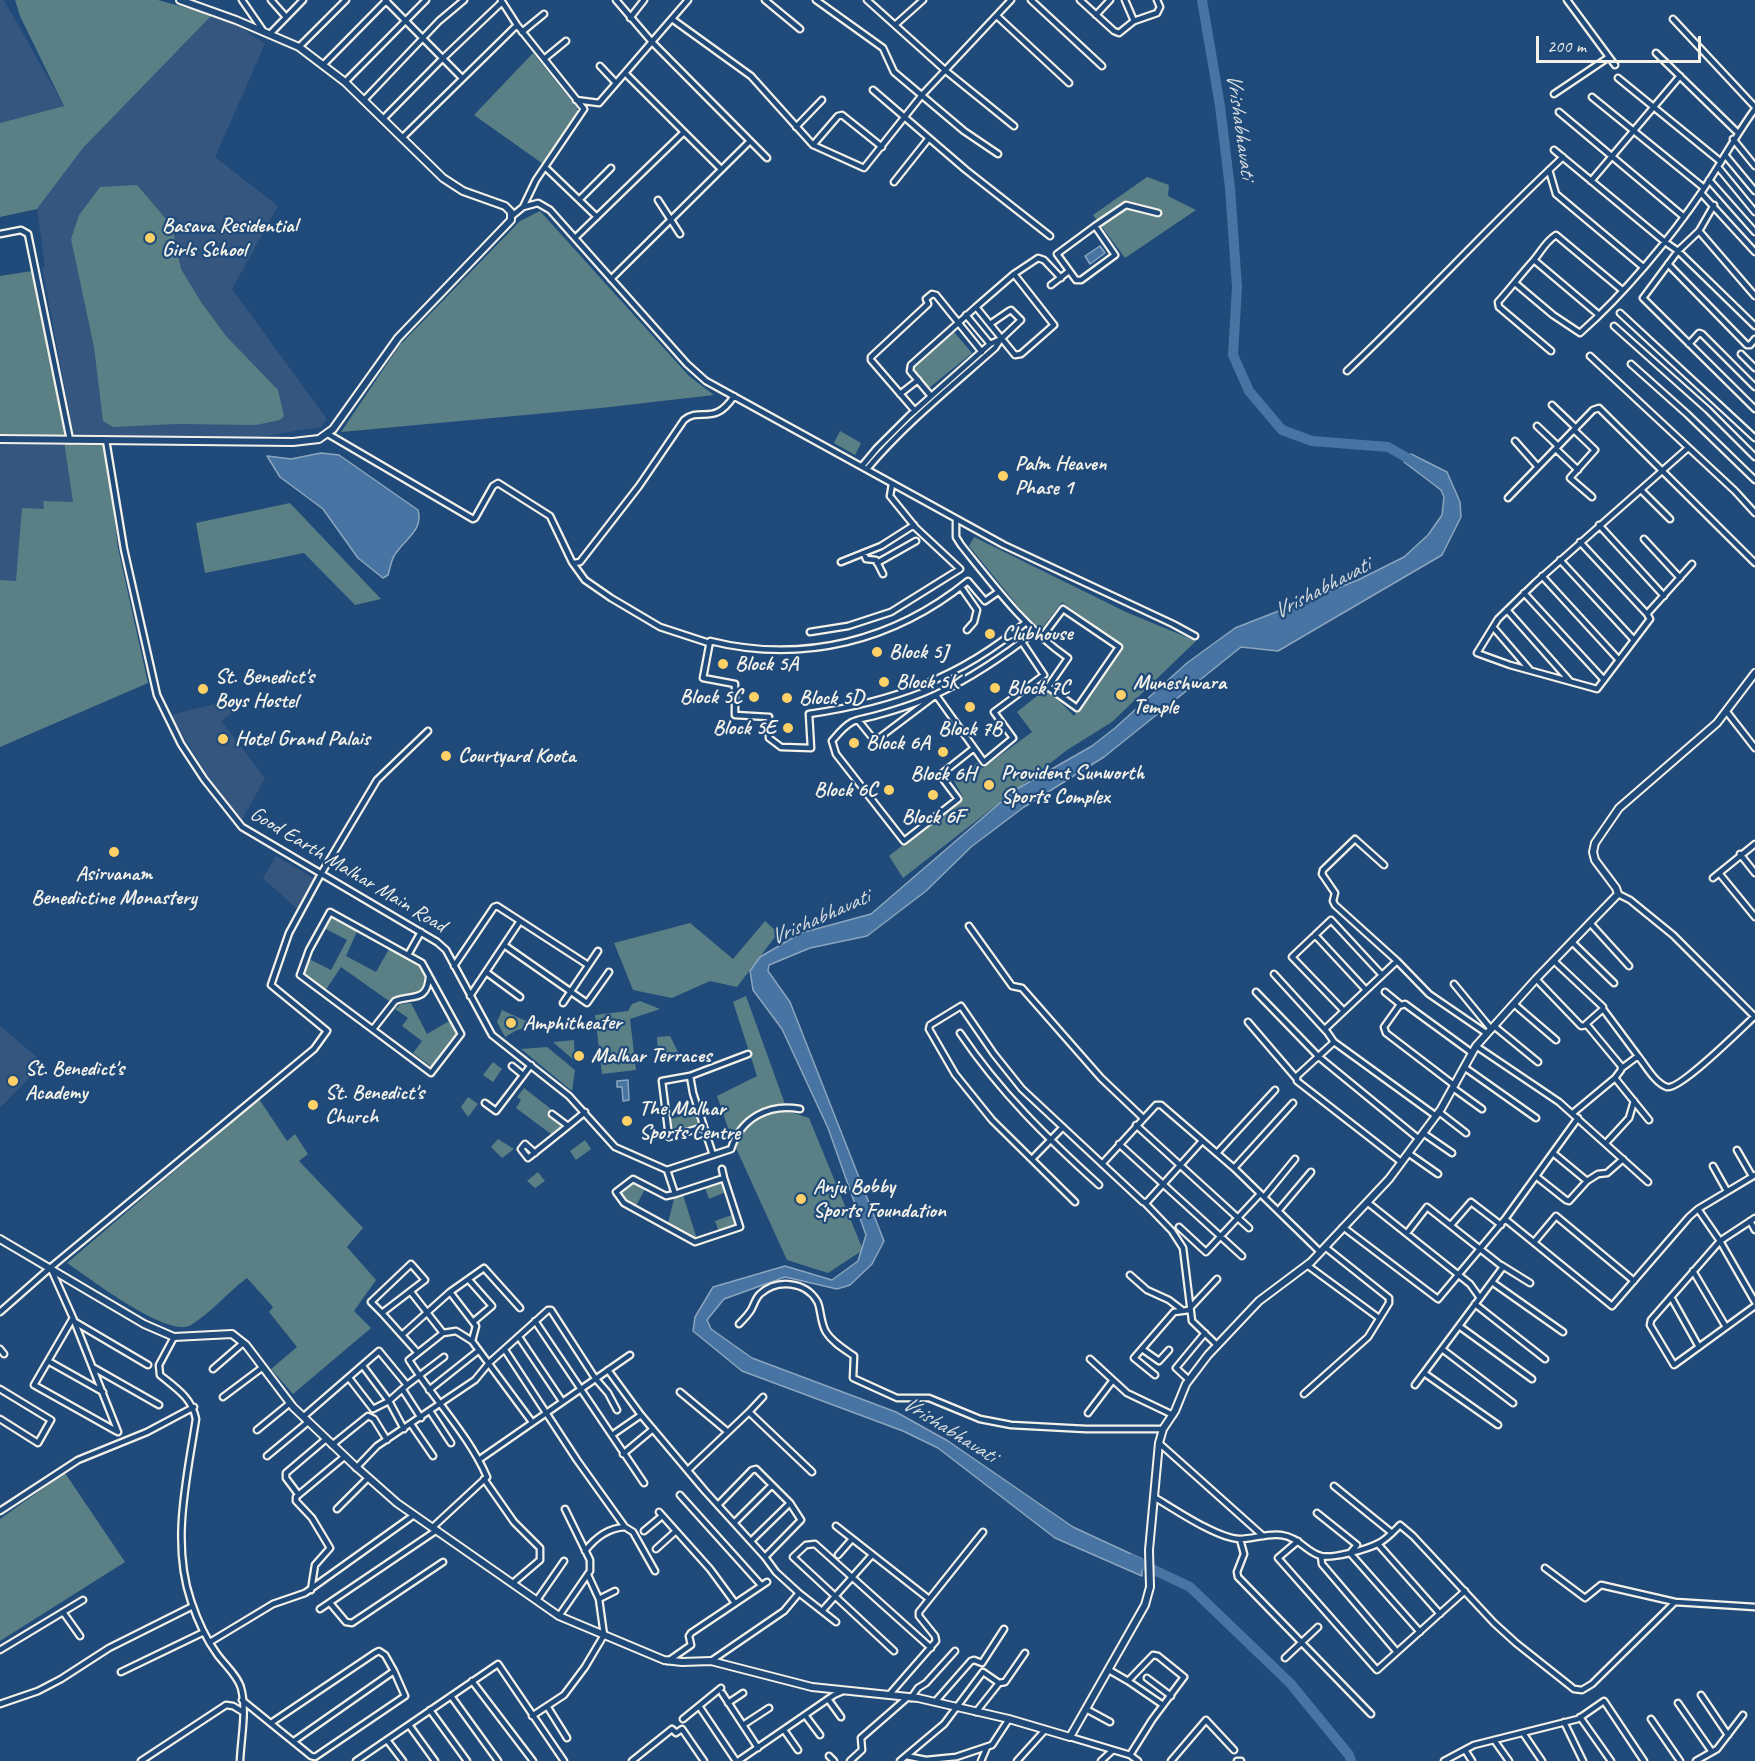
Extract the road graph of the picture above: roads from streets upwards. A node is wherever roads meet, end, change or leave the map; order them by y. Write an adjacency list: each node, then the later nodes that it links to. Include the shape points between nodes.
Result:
1 (180, 0): 37 (street)
2 (242, 0): 37 (street)
3 (271, 0): 26 (street)
4 (301, 0): 26 (street)
5 (346, 0): 41 (street)
6 (386, 0): 31 (street); 46 (street)
7 (426, 0): 31 (street)
8 (464, 0): 38 (street)
9 (616, 0): 28 (street)
10 (644, 0): 28 (street)
11 (688, 0): 29 (street)
12 (765, 0): 35 (street)
13 (816, 0): 60 (street, via 884,48 894,72)
14 (867, 0): 33 (street)
15 (923, 0): 33 (street)
16 (1011, 0): 27 (street)
17 (1031, 0): 49 (street)
18 (1080, 0): 25 (street)
19 (1110, 0): 25 (street)
20 (1125, 0): 32 (street)
21 (1157, 0): 32 (street, via 1157,13)
22 (1567, 0): 43 (street)
23 (501, 1): 34 (street); 44 (street)
24 (544, 14): 36 (street)
25 (1096, 15): 32 (street, via 1117,33)
26 (286, 16): 37 (street)
27 (997, 16): 50 (street); 57 (street)
28 (630, 18): 40 (street)
29 (672, 19): 40 (street); 71 (street, via 751,76)
30 (1673, 19): 66 (street)
31 (405, 21): 38 (street); 55 (street)
32 (1134, 21)
33 (895, 24): 50 (street)
34 (517, 25): 36 (street); 53 (street)
35 (800, 29)
36 (522, 32): 45 (street)
37 (267, 33): 41 (street)
38 (423, 38): 44 (street); 62 (street)
39 (566, 41): 45 (street)
40 (652, 42): 51 (street); 78 (street)
41 (299, 47): 46 (street)
42 (1656, 53): 52 (street)
43 (1609, 57): 47 (street); 59 (street)
44 (442, 58): 53 (street); 69 (street)
45 (544, 59): 63 (street)
46 (324, 64): 55 (street)
47 (1615, 65)
48 (600, 66): 56 (street)
49 (1102, 66)
50 (946, 71): 60 (street); 70 (street)
51 (625, 73): 56 (street); 73 (street)
52 (1680, 76): 65 (street); 74 (street)
53 (462, 78): 75 (street)
54 (1618, 78): 65 (street)
55 (345, 82): 62 (street)
56 (616, 83): 63 (street, via 599,103)
57 (1069, 83)
58 (873, 90): 68 (street)
59 (1554, 94)
60 (922, 95): 68 (street); 82 (street)
61 (1592, 97): 72 (street)
62 (364, 100): 69 (street)
63 (576, 100): 89 (street, via 584,109)
64 (822, 100): 71 (street)
65 (1654, 107): 72 (street); 87 (street)
66 (1755, 108): 74 (street)
67 (1559, 112): 84 (street)
68 (905, 117): 76 (street); 80 (street)
69 (383, 119): 75 (street)
70 (1014, 126)
71 (796, 127): 79 (street)
72 (1633, 131): 84 (street); 97 (street)
73 (684, 132): 92 (street); 107 (street)
74 (1737, 132): 77 (street)
75 (402, 138): 105 (street, via 450,183 505,206)
76 (929, 138): 96 (street); 114 (street)
77 (1733, 139): 83 (street); 88 (street)
78 (750, 141): 86 (street); 92 (street)
79 (813, 145): 80 (street, via 864,168); 80 (street, via 840,115)
80 (882, 147)
81 (1554, 150): 85 (street)
82 (998, 154)
83 (1725, 155): 87 (street); 98 (street)
84 (1612, 156): 95 (street); 106 (street)
85 (1563, 157): 93 (street); 95 (street)
86 (767, 158)
87 (1721, 162): 90 (street)
88 (1755, 166)
89 (545, 167): 99 (street); 102 (street)
90 (1718, 167): 94 (street); 103 (street)
91 (611, 168): 99 (street)
92 (721, 169): 108 (street)
93 (1549, 170): 121 (street, via 1557,194); 148 (street)
94 (1709, 180): 97 (street); 111 (street)
95 (1591, 181): 116 (street)
96 (894, 182)
97 (1703, 190): 101 (street); 106 (street)
98 (1755, 191)
99 (580, 199): 107 (street)
100 (658, 200): 108 (street)
101 (1714, 205): 110 (street); 118 (street)
102 (523, 207): 105 (street); 115 (street, via 538,203 550,210)
103 (1755, 212)
104 (1158, 213): 109 (street, via 1129,204)
105 (512, 216): 159 (street, via 398,338)
106 (1684, 217): 116 (street)
107 (597, 218): 115 (street)
108 (670, 220): 113 (street); 125 (street)
109 (1095, 226): 122 (street, via 1057,254); 122 (street, via 1115,255 1081,280)
110 (1698, 231): 117 (street); 129 (street)
111 (1755, 232)
112 (0, 234): 162 (street, via 21,230 28,234)
113 (680, 234)
114 (1050, 236)
115 (575, 238): 125 (street)
116 (1665, 242): 117 (street); 121 (street)
117 (1678, 251): 120 (street); 137 (street)
118 (1755, 252)
119 (1534, 260): 126 (street); 128 (street, via 1556,235); 133 (street)
120 (1668, 264): 139 (street, via 1747,345); 141 (street, via 1643,298)
121 (1643, 267): 128 (street)
122 (1069, 271): 124 (street)
123 (1014, 274): 124 (street, via 1038,258); 130 (street); 138 (street, via 1054,325 1018,355)
124 (1060, 278): 127 (street)
125 (611, 279): 152 (street, via 687,364 706,381)
126 (1515, 283): 133 (street, via 1580,333); 142 (street, via 1498,302 1499,307)
127 (1051, 285)
128 (1622, 290): 133 (street)
129 (1755, 296)
130 (976, 307): 132 (street); 135 (street)
131 (1620, 313): 160 (street)
132 (966, 315): 134 (street); 140 (street)
133 (1599, 315)
134 (957, 322): 143 (street); 149 (street, via 911,366 910,371); 151 (street, via 932,294 926,299 928,304 871,357)
135 (990, 324): 138 (street); 138 (street, via 1008,310 1021,320)
136 (1614, 326): 167 (street)
137 (1755, 326)
138 (1001, 339): 140 (street); 156 (street)
139 (1755, 339)
140 (990, 344): 143 (street)
141 (1689, 344): 150 (street, via 1702,334); 155 (street)
142 (1551, 351)
143 (982, 352): 153 (street)
144 (1741, 354): 147 (street)
145 (1590, 356): 166 (street)
146 (1631, 364): 172 (street)
147 (1755, 368)
148 (1347, 371)
149 (918, 380): 151 (street); 153 (street)
150 (1755, 387)
151 (900, 394): 156 (street)
152 (734, 396): 169 (street); 187 (street, via 721,411 684,420 639,486 580,562)
153 (931, 396): 156 (street)
154 (1552, 405): 158 (street)
155 (1755, 409)
156 (916, 413): 169 (street, via 877,448)
157 (1537, 426): 165 (street)
158 (1575, 429): 165 (street); 170 (street, via 1594,449); 171 (street, via 1599,408)
159 (328, 434): 163 (street, via 293,442); 187 (street, via 475,518 498,483 550,516)
160 (1755, 438)
161 (0, 439): 162 (street)
162 (70, 440): 163 (street)
163 (106, 440): 227 (street, Good Earth Malhar Main Road, via 123,549 157,695 166,716 204,779 242,827)
164 (1515, 441): 168 (street)
165 (1557, 447): 168 (street); 170 (street)
166 (1688, 448): 171 (street); 177 (street)
167 (1755, 457)
168 (1539, 467): 176 (street)
169 (864, 468): 173 (street)
170 (1578, 470): 175 (street, via 1570,478)
171 (1662, 471): 174 (street); 190 (street)
172 (1755, 480)
173 (892, 484): 179 (street); 180 (street, via 890,496)
174 (1641, 490): 178 (street); 181 (street)
175 (1592, 496)
176 (1508, 498)
177 (1755, 513)
178 (1670, 519)
179 (956, 520): 196 (street, via 956,537); 206 (street)
180 (914, 525): 185 (street); 205 (street, via 960,569 891,612 848,626)
181 (1599, 525): 184 (street); 198 (street)
182 (1644, 539): 194 (street)
183 (916, 541): 189 (street)
184 (1580, 542): 186 (street); 200 (street)
185 (864, 553): 188 (street); 189 (street, via 866,559)
186 (1560, 560): 193 (street); 208 (street)
187 (574, 562): 210 (street, via 585,580 611,598 660,627)
188 (841, 562)
189 (877, 563): 192 (street)
190 (1755, 563)
191 (1692, 564): 194 (street)
192 (883, 574)
193 (1542, 576): 197 (street); 211 (street)
194 (1680, 578): 198 (street)
195 (961, 587): 196 (street, via 968,581 985,601); 203 (street, via 977,609); 210 (street, via 907,622 844,644 774,650)
196 (998, 592): 201 (street)
197 (1524, 593): 199 (street); 214 (street)
198 (1664, 596): 200 (street)
199 (1507, 610): 202 (street); 215 (street)
200 (1647, 614): 208 (street, via 1650,619)
201 (1025, 623): 204 (street); 210 (street, via 977,658 918,688 873,703 809,714 812,748 781,747 769,738 769,717 735,716 735,684 703,678)
202 (1493, 627): 212 (street); 212 (street, via 1477,653)
203 (967, 630)
204 (1036, 631): 207 (street); 209 (street)
205 (810, 632)
206 (1195, 636)
207 (1042, 637): 207 (street, via 1068,658 1048,687 1077,708 1119,647 1063,609)
208 (1634, 640): 211 (street)
209 (1022, 642): 216 (street, via 1004,657); 220 (street, via 1044,675 994,712 1012,738 984,762)
210 (709, 643)
211 (1619, 660): 214 (street)
212 (1531, 671): 215 (street)
213 (1755, 673): 217 (street)
214 (1604, 680): 215 (street, via 1597,689)
215 (1570, 682)
216 (936, 695): 218 (street); 218 (street, via 875,741); 220 (street)
217 (1727, 712): 221 (street); 229 (street, via 1619,808 1596,843 1595,860)
218 (858, 720): 220 (street, via 841,729 832,741 836,754 904,841 958,799 940,775)
219 (428, 731): 227 (street, via 377,780)
220 (974, 748)
221 (1755, 748)
222 (1755, 844): 223 (street)
223 (1740, 854): 225 (street); 226 (street)
224 (1384, 865): 240 (street, via 1355,839 1322,874 1335,893 1335,905)
225 (1719, 873): 228 (street); 230 (street)
226 (1755, 873)
227 (321, 874): 234 (street, Good Earth Malhar Main Road); 365 (street, via 289,933 271,985 327,1031 314,1049)
228 (1713, 878)
229 (1618, 894): 232 (street); 264 (street, via 1672,935)
230 (1755, 917)
231 (520, 921): 237 (street); 242 (street); 243 (street, via 495,906)
232 (1590, 923): 236 (street); 244 (street)
233 (969, 926): 298 (street, via 1012,986 1022,988 1093,1069)
234 (421, 932): 239 (street); 243 (street, Good Earth Malhar Main Road, via 446,950)
235 (1315, 935): 249 (street, via 1331,920); 253 (street); 263 (street, via 1292,957)
236 (1572, 942): 241 (street); 251 (street)
237 (504, 945): 245 (street); 254 (street)
238 (598, 951): 242 (street)
239 (408, 956): 247 (street, via 422,963); 267 (street, via 330,912 309,950 300,975)
240 (1397, 961): 249 (street); 268 (street, via 1429,994)
241 (1554, 961): 250 (street); 262 (street)
242 (588, 965): 254 (street)
243 (454, 966): 257 (street, Good Earth Malhar Main Road)
244 (1629, 966)
245 (486, 972): 257 (street); 258 (street)
246 (609, 972): 254 (street, via 588,1003)
247 (429, 974): 267 (street, via 421,995 395,1001); 267 (street, via 461,1034 431,1073)
248 (1274, 974): 269 (street)
249 (1382, 975): 253 (street)
250 (1536, 979): 260 (street); 266 (street, via 1581,1026)
251 (1614, 983)
252 (1454, 984): 268 (street)
253 (1366, 990): 263 (street)
254 (571, 992): 259 (street)
255 (1256, 992): 277 (street)
256 (1385, 992): 261 (street)
257 (470, 996): 279 (street, Good Earth Malhar Main Road, via 492,1035)
258 (520, 997)
259 (563, 1003)
260 (1514, 1004): 268 (street); 271 (street)
261 (1401, 1005): 274 (street); 287 (street, via 1384,1031)
262 (1603, 1009): 266 (street); 276 (street)
263 (1344, 1011): 269 (street)
264 (1755, 1017): 276 (street, via 1684,1081 1672,1087 1659,1082)
265 (1248, 1023): 285 (street)
266 (1586, 1024): 282 (street)
267 (373, 1029)
268 (1490, 1030): 273 (street); 278 (street)
269 (1326, 1031): 272 (street)
270 (960, 1033): 308 (street, via 1002,1089)
271 (1556, 1040)
272 (1334, 1041): 277 (street); 297 (street)
273 (1476, 1046): 274 (street); 295 (street)
274 (1472, 1053): 281 (street)
275 (748, 1054): 284 (street)
276 (1638, 1056): 282 (street)
277 (1318, 1057): 285 (street); 307 (street)
278 (1538, 1062)
279 (531, 1065): 283 (street); 294 (street, Good Earth Malhar Main Road)
280 (512, 1066): 283 (street)
281 (1464, 1067): 287 (street); 299 (street)
282 (1622, 1068): 286 (street)
283 (523, 1075): 291 (street, via 496,1111)
284 (690, 1076): 304 (street); 304 (street, via 662,1081 669,1137)
285 (1296, 1078): 322 (street)
286 (1615, 1078): 289 (street); 295 (street)
287 (1454, 1086): 293 (street); 297 (street)
288 (1275, 1090): 314 (street)
289 (1634, 1101): 301 (street); 310 (street, via 1629,1118)
290 (1293, 1102): 326 (street)
291 (485, 1103)
292 (800, 1109): 318 (street, via 780,1107 761,1113 742,1128 731,1149)
293 (1482, 1109)
294 (585, 1112): 303 (street); 328 (street, Good Earth Malhar Main Road, via 615,1147)
295 (1573, 1113): 300 (street)
296 (552, 1114): 303 (street)
297 (1437, 1114): 306 (street); 307 (street)
298 (1143, 1118): 302 (street); 309 (street, via 1160,1104)
299 (1536, 1118)
300 (1578, 1118): 310 (street); 316 (street)
301 (1649, 1120)
302 (1136, 1125): 311 (street); 324 (street)
303 (568, 1126): 313 (street)
304 (704, 1127): 318 (street)
305 (1063, 1127): 308 (street); 319 (street, via 1022,1089 961,1006 930,1025 955,1074 992,1120); 323 (street)
306 (1467, 1133)
307 (1421, 1136): 315 (street); 317 (street)
308 (1049, 1140): 319 (street); 337 (street)
309 (1202, 1141): 314 (street); 324 (street)
310 (1606, 1143): 321 (street)
311 (1119, 1144): 323 (street); 336 (street)
312 (1737, 1149): 331 (street)
313 (535, 1153)
314 (1217, 1153): 326 (street)
315 (1452, 1153)
316 (1553, 1153): 332 (street); 334 (street)
317 (1408, 1154): 322 (street); 330 (street)
318 (713, 1155): 328 (street)
319 (1032, 1159): 341 (street)
320 (1295, 1159): 340 (street)
321 (1623, 1159): 334 (street, via 1606,1173); 335 (street)
322 (1401, 1162): 342 (street)
323 (1102, 1164): 343 (street)
324 (1179, 1166): 336 (street); 346 (street)
325 (1713, 1166): 338 (street)
326 (1234, 1168): 340 (street)
327 (722, 1169): 333 (street)
328 (667, 1170): 339 (street)
329 (1311, 1172): 345 (street)
330 (1438, 1174)
331 (1754, 1175): 338 (street)
332 (1537, 1177): 334 (street, via 1569,1201); 347 (street)
333 (724, 1178): 339 (street); 339 (street, via 740,1227 695,1242 624,1203 616,1192 633,1179 666,1196)
334 (1587, 1181)
335 (1648, 1182)
336 (1162, 1184): 343 (street); 356 (street)
337 (1099, 1185)
338 (1727, 1191): 344 (street)
339 (675, 1194)
340 (1262, 1196): 345 (street); 346 (street)
341 (1075, 1202)
342 (1367, 1202): 352 (street); 355 (street)
343 (1145, 1203): 381 (street, via 1184,1248)
344 (1698, 1209): 359 (street); 371 (street)
345 (1278, 1211): 361 (street)
346 (1238, 1218): 353 (street); 356 (street)
347 (1505, 1219): 350 (street); 358 (street)
348 (1753, 1220): 354 (street); 359 (street)
349 (1452, 1225): 350 (street, via 1472,1202); 355 (street, via 1427,1207); 360 (street)
350 (1501, 1225): 360 (street)
351 (1179, 1227): 356 (street, via 1206,1252)
352 (1343, 1227): 361 (street); 368 (street, via 1438,1299)
353 (1249, 1228)
354 (1755, 1230)
355 (1407, 1233): 368 (street)
356 (1220, 1236): 362 (street)
357 (0, 1239): 365 (street)
358 (1534, 1241): 371 (street, via 1611,1305); 371 (street, via 1556,1216)
359 (1720, 1241): 366 (street); 379 (street)
360 (1481, 1249): 364 (street); 368 (street)
361 (1322, 1250): 363 (street); 386 (street, via 1389,1298)
362 (1242, 1256)
363 (1307, 1265): 386 (street); 401 (street, via 1259,1300)
364 (1502, 1265): 372 (street); 373 (street)
365 (50, 1268): 383 (street); 387 (street); 397 (street)
366 (1693, 1271): 376 (street); 392 (street)
367 (1130, 1275): 382 (street)
368 (1459, 1275): 377 (street)
369 (1217, 1279): 381 (street)
370 (469, 1280): 375 (street); 380 (street, via 486,1269); 389 (street, via 492,1306)
371 (1634, 1281)
372 (1492, 1282): 377 (street); 394 (street)
373 (1530, 1283)
374 (411, 1292): 384 (street); 385 (street); 385 (street, via 425,1280 411,1264 371,1302)
375 (450, 1292): 384 (street); 389 (street)
376 (1671, 1297): 402 (street); 402 (street, via 1650,1325 1674,1365)
377 (1480, 1298): 378 (street)
378 (1475, 1304): 391 (street); 412 (street)
379 (1755, 1304): 392 (street)
380 (520, 1308)
381 (1189, 1309): 382 (street); 395 (street, via 1193,1323)
382 (1182, 1310): 403 (street, via 1174,1312)
383 (0, 1312)
384 (427, 1312): 393 (street); 396 (street)
385 (382, 1313): 396 (street)
386 (1379, 1318): 437 (street, via 1368,1337)
387 (74, 1320): 413 (street); 415 (street); 418 (street)
388 (535, 1321): 398 (street); 425 (street, via 551,1311); 434 (street)
389 (473, 1323): 399 (street, via 476,1328)
390 (739, 1324): 462 (street, via 762,1292 786,1283 797,1285 817,1299 826,1333 854,1356 853,1378 896,1398 929,1398 980,1419 1011,1425)
391 (1459, 1326): 404 (street); 426 (street)
392 (1726, 1327): 402 (street)
393 (443, 1332): 399 (street, via 456,1331); 408 (street)
394 (1563, 1332)
395 (1205, 1333): 401 (street); 428 (street, via 1176,1368)
396 (402, 1335): 408 (street)
397 (174, 1337): 400 (street, via 232,1334); 446 (street, via 159,1365 160,1375)
398 (519, 1337): 405 (street); 441 (street)
399 (472, 1341): 407 (street)
400 (243, 1343): 417 (street); 419 (street)
401 (1217, 1345): 428 (street)
402 (1699, 1347)
403 (1142, 1349): 406 (street, via 1159,1361); 422 (street, via 1134,1359)
404 (1442, 1349): 421 (street); 443 (street)
405 (505, 1350): 414 (street); 450 (street)
406 (1169, 1350)
407 (478, 1351): 414 (street); 433 (street)
408 (417, 1352): 423 (street, via 409,1359)
409 (630, 1355): 420 (street)
410 (444, 1357): 423 (street)
411 (1090, 1359): 427 (street)
412 (1545, 1359)
413 (48, 1361): 435 (street); 435 (street, via 34,1385 118,1432)
414 (489, 1364): 445 (street, via 475,1380); 457 (street)
415 (148, 1365)
416 (363, 1366): 424 (street); 429 (street, via 379,1351); 440 (street)
417 (263, 1367): 438 (street); 442 (street)
418 (94, 1368): 435 (street); 444 (street)
419 (213, 1369)
420 (608, 1370): 425 (street); 452 (street)
421 (1425, 1373): 430 (street); 459 (street)
422 (1155, 1375)
423 (419, 1376): 429 (street); 433 (street)
424 (349, 1378): 440 (street, via 373,1410); 456 (street)
425 (595, 1378): 434 (street); 447 (street)
426 (1532, 1379)
427 (1113, 1380): 451 (street); 453 (street, via 1131,1395)
428 (1189, 1380): 453 (street)
429 (407, 1385): 432 (street)
430 (1415, 1385)
431 (0, 1389): 455 (street, via 51,1420 38,1443)
432 (403, 1390): 440 (street); 454 (street)
433 (429, 1390): 445 (street)
434 (580, 1390): 441 (street); 465 (street)
435 (103, 1392)
436 (680, 1392): 464 (street)
437 (1304, 1395)
438 (223, 1397)
439 (763, 1397): 449 (street)
440 (389, 1401): 460 (street)
441 (562, 1401): 450 (street)
442 (290, 1403): 456 (street); 463 (street)
443 (1513, 1403)
444 (159, 1405)
445 (439, 1405): 448 (street); 475 (street)
446 (194, 1407): 491 (street, via 147,1432 78,1460); 536 (street, via 196,1419 183,1508 183,1561)
447 (617, 1410)
448 (430, 1411): 454 (street); 468 (street)
449 (749, 1412): 464 (street); 478 (street)
450 (546, 1413): 457 (street); 496 (street)
451 (1088, 1413)
452 (641, 1415): 461 (street); 465 (street)
453 (1173, 1415): 462 (street)
454 (421, 1418): 458 (street)
455 (0, 1419)
456 (306, 1419): 466 (street); 472 (street)
457 (532, 1422): 475 (street)
458 (411, 1424): 460 (street); 474 (street)
459 (1498, 1425)
460 (404, 1429): 467 (street)
461 (653, 1429): 471 (street); 477 (street)
462 (1163, 1429): 469 (street)
463 (257, 1430)
464 (728, 1432): 477 (street)
465 (612, 1435): 471 (street)
466 (326, 1439): 470 (street); 484 (street, via 286,1473)
467 (387, 1440): 470 (street, via 368,1416); 476 (street)
468 (451, 1443)
469 (1159, 1443): 486 (street); 502 (street)
470 (332, 1445): 473 (street)
471 (623, 1454): 481 (street)
472 (267, 1456)
473 (344, 1456): 476 (street); 484 (street)
474 (433, 1456)
475 (480, 1460): 480 (street, via 487,1476)
476 (356, 1468): 479 (street)
477 (687, 1470): 488 (street)
478 (812, 1472)
479 (368, 1478): 489 (street); 493 (street)
480 (484, 1479): 497 (street); 522 (street, via 512,1520 540,1548 540,1560)
481 (644, 1483)
482 (772, 1485): 487 (street); 488 (street, via 754,1469); 494 (street)
483 (1334, 1486): 501 (street)
484 (298, 1494): 524 (street, via 296,1501 330,1548 315,1565)
485 (680, 1495): 523 (street)
486 (1154, 1497): 504 (street, via 1205,1527); 561 (street, via 1150,1587 1145,1605)
487 (790, 1503): 505 (street); 514 (street, via 801,1520)
488 (718, 1505): 494 (street)
489 (337, 1509)
490 (565, 1509): 509 (street)
491 (0, 1511)
492 (1317, 1513): 510 (street, via 1357,1545)
493 (414, 1515): 497 (street); 524 (street)
494 (734, 1523): 505 (street)
495 (836, 1526): 503 (street)
496 (625, 1527): 509 (street, via 614,1528); 518 (street, via 633,1532)
497 (435, 1529): 522 (street); 533 (street)
498 (644, 1531): 499 (street, via 660,1514)
499 (676, 1531): 508 (street); 535 (street)
500 (983, 1532): 530 (street)
501 (1392, 1533): 507 (street); 526 (street, via 1400,1525)
502 (1263, 1536): 504 (street); 506 (street, via 1283,1535)
503 (852, 1539): 511 (street); 512 (street)
504 (1240, 1539): 551 (street, via 1244,1554 1238,1577)
505 (751, 1541): 514 (street)
506 (1298, 1541): 513 (street); 556 (street, via 1278,1558 1293,1576 1377,1670)
507 (1378, 1544): 510 (street); 541 (street)
508 (656, 1549)
509 (585, 1551): 519 (street, via 590,1562)
510 (1350, 1553): 513 (street); 547 (street)
511 (838, 1555)
512 (872, 1555): 520 (street); 530 (street)
513 (1321, 1556): 556 (street, via 1322,1564)
514 (765, 1557): 527 (street)
515 (564, 1561): 532 (street)
516 (443, 1562): 533 (street, via 352,1623 346,1622)
517 (1545, 1568): 534 (street, via 1585,1598 1602,1585)
518 (655, 1571)
519 (588, 1574): 529 (street); 542 (street)
520 (852, 1576): 528 (street); 528 (street, via 812,1543 793,1557); 552 (street)
521 (766, 1582): 523 (street)
522 (513, 1583): 532 (street)
523 (761, 1585): 535 (street)
524 (311, 1590): 550 (street, via 273,1604)
525 (615, 1591): 529 (street)
526 (1465, 1592): 534 (street, via 1516,1642 1574,1689 1582,1690); 541 (street)
527 (799, 1593): 539 (street); 560 (street, via 784,1611)
528 (835, 1596): 539 (street); 554 (street)
529 (599, 1599): 548 (street)
530 (929, 1599): 552 (street, via 919,1616 935,1636)
531 (83, 1600): 540 (street)
532 (537, 1600): 542 (street)
533 (330, 1602): 538 (street)
534 (1675, 1602): 537 (street)
535 (735, 1603): 559 (street, via 691,1633 691,1645)
536 (193, 1606): 546 (street); 580 (street, via 109,1648 38,1691)
537 (1755, 1607)
538 (320, 1609)
539 (822, 1611): 543 (street)
540 (63, 1612): 549 (street); 553 (street)
541 (1440, 1614): 547 (street)
542 (559, 1616): 548 (street)
543 (836, 1622)
544 (1318, 1627): 551 (street)
545 (1004, 1629): 577 (street, via 982,1663 971,1661)
546 (204, 1632): 550 (street); 563 (street)
547 (1419, 1632): 556 (street)
548 (604, 1635): 559 (street); 582 (street, via 564,1695)
549 (80, 1636)
550 (210, 1641): 576 (street, via 241,1686)
551 (1303, 1642): 558 (street); 590 (street)
552 (931, 1648): 570 (street)
553 (0, 1650)
554 (894, 1651)
555 (955, 1651): 574 (street)
556 (1397, 1652)
557 (1025, 1653): 567 (street, via 1005,1682)
558 (1285, 1658)
559 (668, 1661): 560 (street)
560 (711, 1661): 568 (street, via 812,1687)
561 (1109, 1670): 566 (street); 586 (street)
562 (394, 1671): 601 (street, via 379,1651); 613 (street); 613 (street, via 405,1696 394,1704 317,1757)
563 (121, 1672)
564 (1147, 1678): 573 (street)
565 (472, 1681): 572 (street); 593 (street, via 498,1664); 633 (street)
566 (1128, 1681): 573 (street, via 1155,1655 1184,1677); 581 (street)
567 (999, 1683): 584 (street, via 982,1672); 589 (street)
568 (845, 1690): 570 (street); 575 (street)
569 (743, 1693): 578 (street)
570 (889, 1695): 574 (street)
571 (1701, 1695): 608 (street)
572 (451, 1696): 587 (street); 632 (street)
573 (1171, 1696): 581 (street)
574 (910, 1697): 577 (street); 639 (street, via 861,1738 862,1750)
575 (828, 1699): 591 (street); 594 (street)
576 (242, 1700): 588 (street); 601 (street)
577 (935, 1702): 584 (street)
578 (729, 1703): 583 (street, via 721,1691); 603 (street)
579 (1678, 1703): 620 (street)
580 (0, 1704)
581 (1163, 1705): 621 (street)
582 (547, 1706): 593 (street); 610 (street)
583 (699, 1706): 596 (street); 637 (street)
584 (956, 1707): 589 (street); 624 (street, via 942,1726)
585 (769, 1708): 603 (street)
586 (1086, 1709): 599 (street); 609 (street)
587 (430, 1710): 602 (street); 631 (street)
588 (243, 1712): 625 (street, via 226,1705); 626 (street)
589 (976, 1712): 597 (street)
590 (1371, 1714)
591 (805, 1715): 604 (street); 607 (street)
592 (1743, 1715): 608 (street)
593 (532, 1716): 634 (street)
594 (841, 1717)
595 (1580, 1717): 600 (street); 651 (street); 652 (street, via 1604,1701)
596 (683, 1719)
597 (1009, 1719): 605 (street); 614 (street, via 995,1742)
598 (1651, 1719): 653 (street)
599 (1110, 1722)
600 (1563, 1722): 606 (street); 650 (street)
601 (271, 1723): 613 (street)
602 (408, 1725): 611 (street); 630 (street)
603 (742, 1725): 615 (street)
604 (784, 1730): 615 (street); 616 (street)
605 (1044, 1730): 609 (street); 642 (street)
606 (1523, 1733): 612 (street); 649 (street)
607 (820, 1735)
608 (1728, 1735): 620 (street)
609 (1070, 1737): 617 (street)
610 (567, 1738)
611 (387, 1740): 622 (street); 629 (street)
612 (1494, 1740): 619 (street); 648 (street)
613 (294, 1742)
614 (987, 1746): 624 (street, via 946,1758); 641 (street)
615 (758, 1748): 637 (street)
616 (798, 1750)
617 (1113, 1750): 621 (street); 643 (street)
618 (1234, 1750): 645 (street, via 1206,1720)
619 (1465, 1750): 646 (street); 647 (street)
620 (1712, 1752): 654 (street)
621 (1130, 1755): 644 (street)
622 (364, 1756): 627 (street); 628 (street)
623 (829, 1756): 638 (street)
624 (906, 1756): 640 (street)
625 (141, 1761)
626 (240, 1761)
627 (356, 1761)
628 (368, 1761)
629 (403, 1761)
630 (435, 1761)
631 (467, 1761)
632 (498, 1761)
633 (533, 1761)
634 (564, 1761)
635 (632, 1761): 636 (street, via 672,1729 676,1733 682,1729)
636 (704, 1761)
637 (737, 1761)
638 (834, 1761)
639 (850, 1761)
640 (900, 1761)
641 (981, 1761)
642 (1017, 1761)
643 (1101, 1761)
644 (1138, 1761)
645 (1171, 1761)
646 (1444, 1761)
647 (1472, 1761)
648 (1509, 1761)
649 (1542, 1761)
650 (1583, 1761)
651 (1611, 1761)
652 (1644, 1761)
653 (1680, 1761)
654 (1696, 1761)

